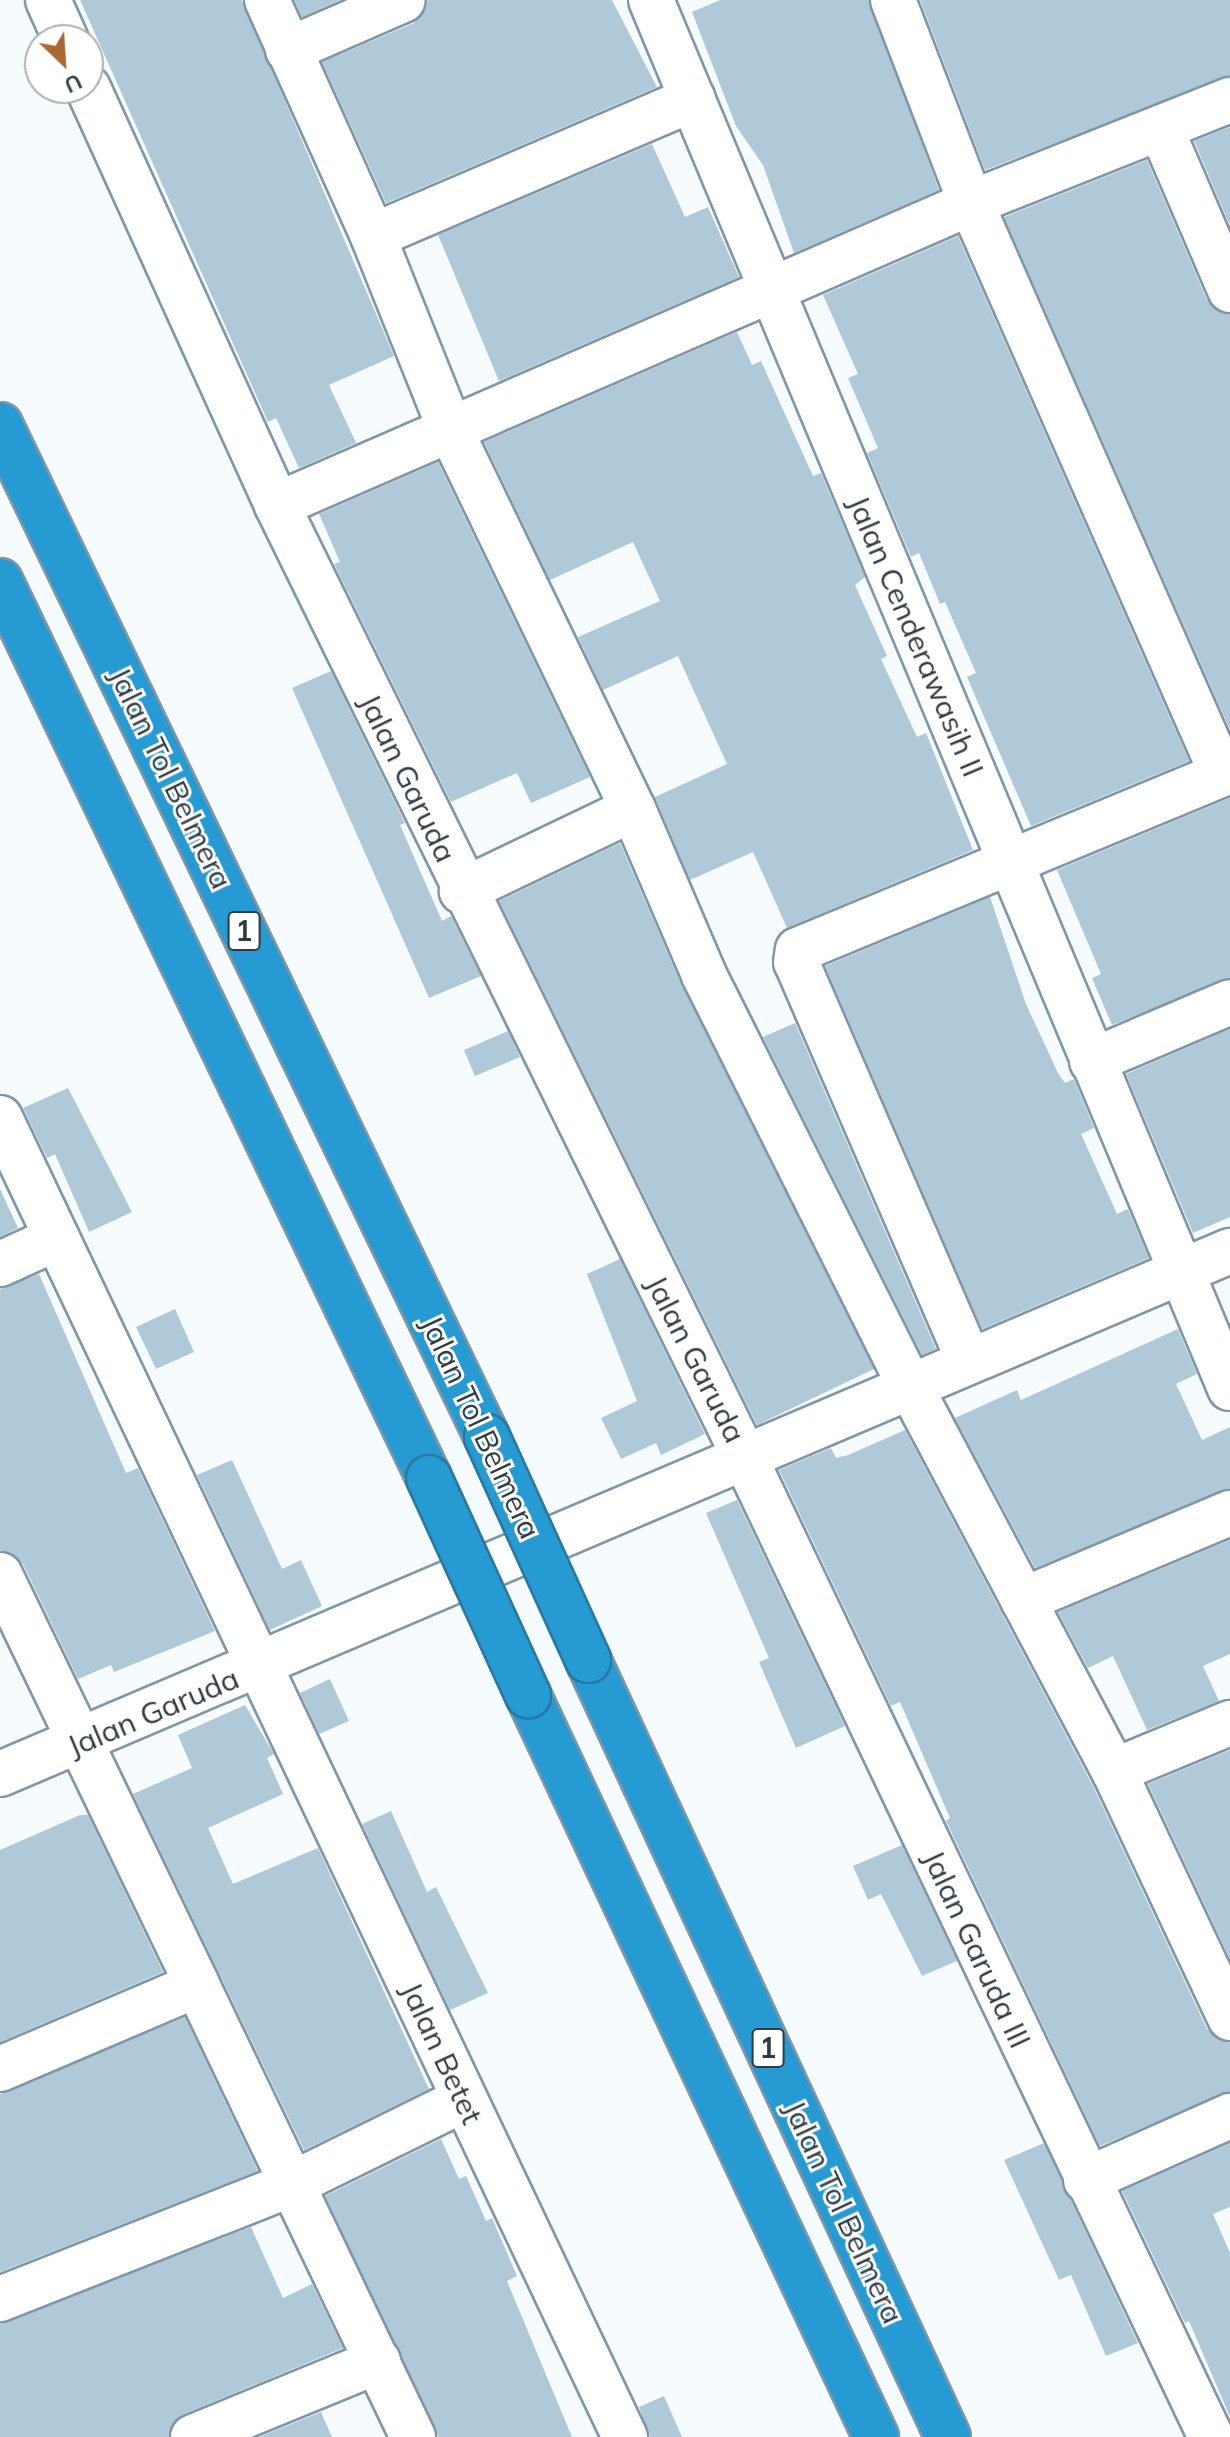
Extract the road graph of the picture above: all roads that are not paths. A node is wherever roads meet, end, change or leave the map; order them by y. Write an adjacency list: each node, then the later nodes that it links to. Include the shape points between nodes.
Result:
1 (48, 0): 6 (street)
2 (267, 0): 7 (street)
3 (403, 0): 7 (street)
4 (651, 0): 8 (street, Jalan Cenderawasih II)
5 (901, 3): 12 (street)
6 (59, 24)
7 (288, 50): 13 (street)
8 (693, 99): 13 (street); 14 (street, Jalan Cenderawasih II)
9 (1230, 100): 11 (street)
10 (95, 104): 18 (street, Jalan Garuda)
11 (1162, 131): 12 (street); 15 (street)
12 (971, 203): 14 (street); 20 (street)
13 (373, 236): 17 (street)
14 (771, 288): 17 (street); 22 (street, Jalan Cenderawasih II)
15 (1230, 290)
16 (0, 425): 56 (highway, Jalan Tol Belmera / 1, bridge, via 487,1437)
17 (450, 429): 18 (street); 21 (street)
18 (277, 505): 23 (street, Jalan Garuda)
19 (0, 581): 55 (highway, 1, bridge, via 429,1478)
20 (1226, 772): 22 (street)
21 (633, 809): 23 (street); 32 (street, via 704,975)
22 (1011, 865): 25 (street, Jalan Cenderawasih II); 31 (street, via 806,943 796,955)
23 (462, 891): 34 (street, Jalan Garuda)
24 (1230, 1002): 25 (street)
25 (1092, 1061): 30 (street, Jalan Cenderawasih II)
26 (0, 1118): 27 (street, Jalan Betet)
27 (55, 1239): 29 (street); 38 (street, Jalan Betet)
28 (1230, 1251): 30 (street, Jalan Garuda)
29 (0, 1264)
30 (1179, 1273): 31 (street, Jalan Garuda); 33 (street, Jalan Cenderawasih II)
31 (969, 1361): 32 (street, Jalan Garuda)
32 (910, 1386): 34 (street, Jalan Garuda); 37 (street)
33 (1230, 1388)
34 (746, 1460): 38 (street, Jalan Garuda); 48 (street, Jalan Garuda III)
35 (1230, 1513): 37 (street)
36 (0, 1575): 40 (street)
37 (1023, 1600): 41 (street)
38 (261, 1667): 40 (street, Jalan Garuda); 46 (street, Jalan Betet)
39 (1230, 1723): 41 (street)
40 (80, 1743): 42 (street, Jalan Garuda); 43 (street)
41 (1114, 1771): 44 (street)
42 (0, 1774)
43 (197, 1985): 45 (street); 49 (street)
44 (1230, 2018)
45 (0, 2069)
46 (463, 2100): 49 (street); 54 (street, Jalan Betet)
47 (1230, 2116): 48 (street)
48 (1086, 2180): 57 (street, Jalan Garuda III)
49 (290, 2185): 50 (street); 51 (street)
50 (0, 2299)
51 (378, 2361): 52 (street); 53 (street)
52 (193, 2437)
53 (413, 2437)
54 (625, 2437)
55 (876, 2437)
56 (948, 2437)
57 (1211, 2437)

